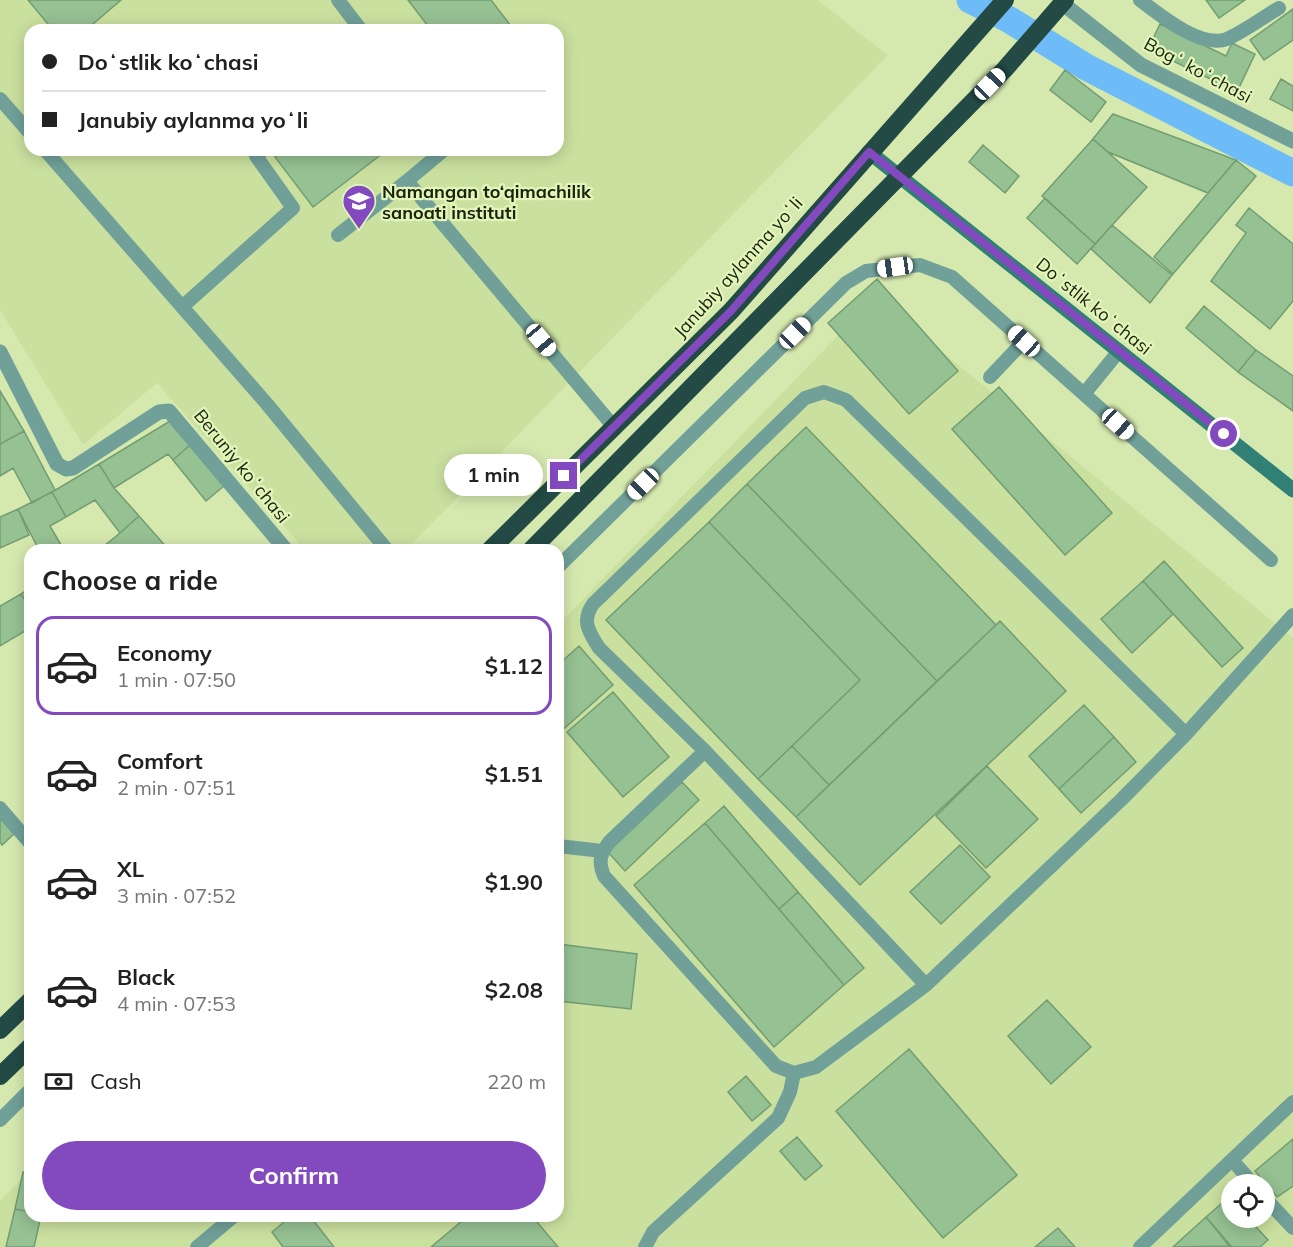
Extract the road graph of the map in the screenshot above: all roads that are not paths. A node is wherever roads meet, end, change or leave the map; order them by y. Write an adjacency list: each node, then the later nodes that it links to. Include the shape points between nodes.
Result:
1 (338, 0): 6 (lane)
2 (1005, 0): 10 (highway, Janubiy aylanma yoʻli)
3 (1140, 0): 5 (lane, via 1202,39 1225,40)
4 (1063, 1): 9 (street, Bogʻ koʻchasi, via 1141,65); 14 (highway, via 1005,69)
5 (1279, 8)
6 (356, 24)
7 (0, 99): 8 (lane)
8 (24, 126)
9 (1293, 141)
10 (869, 152): 14 (street, Doʻstlik koʻchasi); 23 (highway, Janubiy aylanma yoʻli, via 731,311)
11 (50, 156): 17 (lane)
12 (256, 156): 17 (lane, via 293,208)
13 (437, 156): 15 (lane)
14 (899, 176): 19 (street, Doʻstlik koʻchasi); 28 (highway)
15 (407, 181): 16 (lane); 23 (lane)
16 (338, 235)
17 (182, 307): 26 (lane)
18 (1024, 341): 21 (lane); 22 (lane); 30 (lane, via 951,277 920,265 866,271 846,282)
19 (1119, 351): 22 (lane); 24 (street, Doʻstlik koʻchasi)
20 (0, 352): 25 (street, Beruniy koʻchasi, via 57,464 73,468 159,412 169,411)
21 (990, 377)
22 (1084, 394): 29 (lane)
23 (614, 427): 27 (highway, Janubiy aylanma yoʻli)
24 (1293, 490)
25 (281, 544)
26 (382, 544)
27 (496, 544)
28 (537, 544)
29 (1271, 560)
30 (564, 561)
31 (1293, 615): 32 (lane)
32 (1186, 734): 33 (lane, via 846,400 824,392 805,398 586,615 587,628 599,648); 38 (lane)
33 (705, 751): 37 (lane); 38 (lane)
34 (0, 808): 35 (lane)
35 (24, 836)
36 (564, 847): 37 (lane)
37 (602, 851): 42 (lane, via 599,863 604,876 776,1066)
38 (926, 985): 42 (lane, via 816,1067)
39 (24, 1007): 40 (highway)
40 (0, 1030)
41 (24, 1053): 43 (highway)
42 (794, 1072): 53 (lane, via 778,1118 653,1232)
43 (0, 1076)
44 (24, 1096): 46 (lane)
45 (1293, 1102): 47 (lane)
46 (0, 1120)
47 (1233, 1161): 48 (lane); 54 (lane)
48 (1244, 1174)
49 (1275, 1209): 51 (lane)
50 (227, 1222): 52 (lane)
51 (1293, 1228)
52 (197, 1247)
53 (645, 1247)
54 (1140, 1247)

